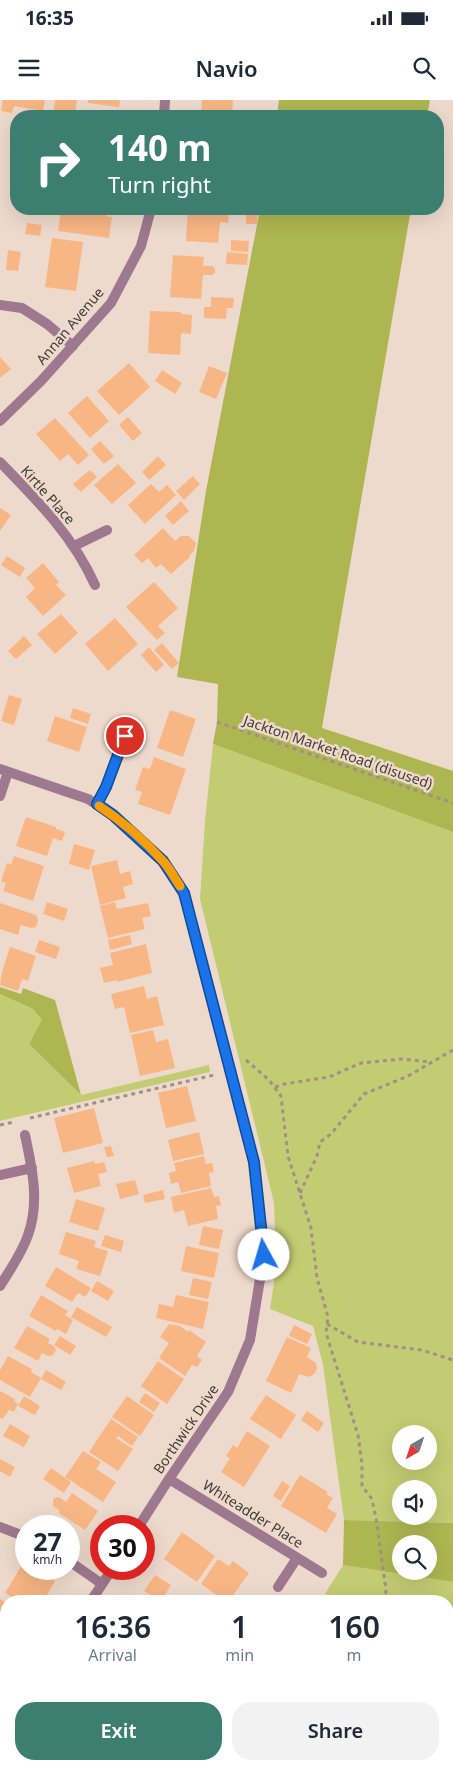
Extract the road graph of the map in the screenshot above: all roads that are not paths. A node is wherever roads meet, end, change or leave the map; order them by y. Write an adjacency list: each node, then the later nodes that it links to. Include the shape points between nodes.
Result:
1 (150, 215): 3 (street, Annan Avenue, via 142,246 111,302)
2 (0, 305): 3 (street, via 22,308 48,324)
3 (73, 346): 4 (street, Annan Avenue)
4 (0, 421)
5 (0, 462): 7 (street, Kirtle Place, via 43,506)
6 (107, 530): 7 (street, Kirtle Place)
7 (74, 546): 8 (street, Kirtle Place)
8 (95, 585)
9 (125, 736): 12 (street)
10 (4, 770): 11 (street); 12 (street, Borthwick Drive)
11 (0, 796)
12 (97, 804): 17 (street, Borthwick Drive, via 163,861 184,893 254,1162 264,1255 250,1340 232,1384)
13 (25, 1135): 14 (street)
14 (32, 1168): 15 (street); 16 (street, via 34,1210 28,1235)
15 (0, 1175)
16 (0, 1286)
17 (168, 1479): 18 (street, Borthwick Drive); 21 (street, Whiteadder Place)
18 (146, 1515)
19 (0, 1527): 20 (street)
20 (15, 1533)
21 (297, 1558): 23 (street, Whiteadder Place); 26 (street)
22 (80, 1569): 25 (street)
23 (322, 1573)
24 (105, 1580): 25 (street)
25 (102, 1584): 27 (street)
26 (278, 1587)
27 (95, 1595)

